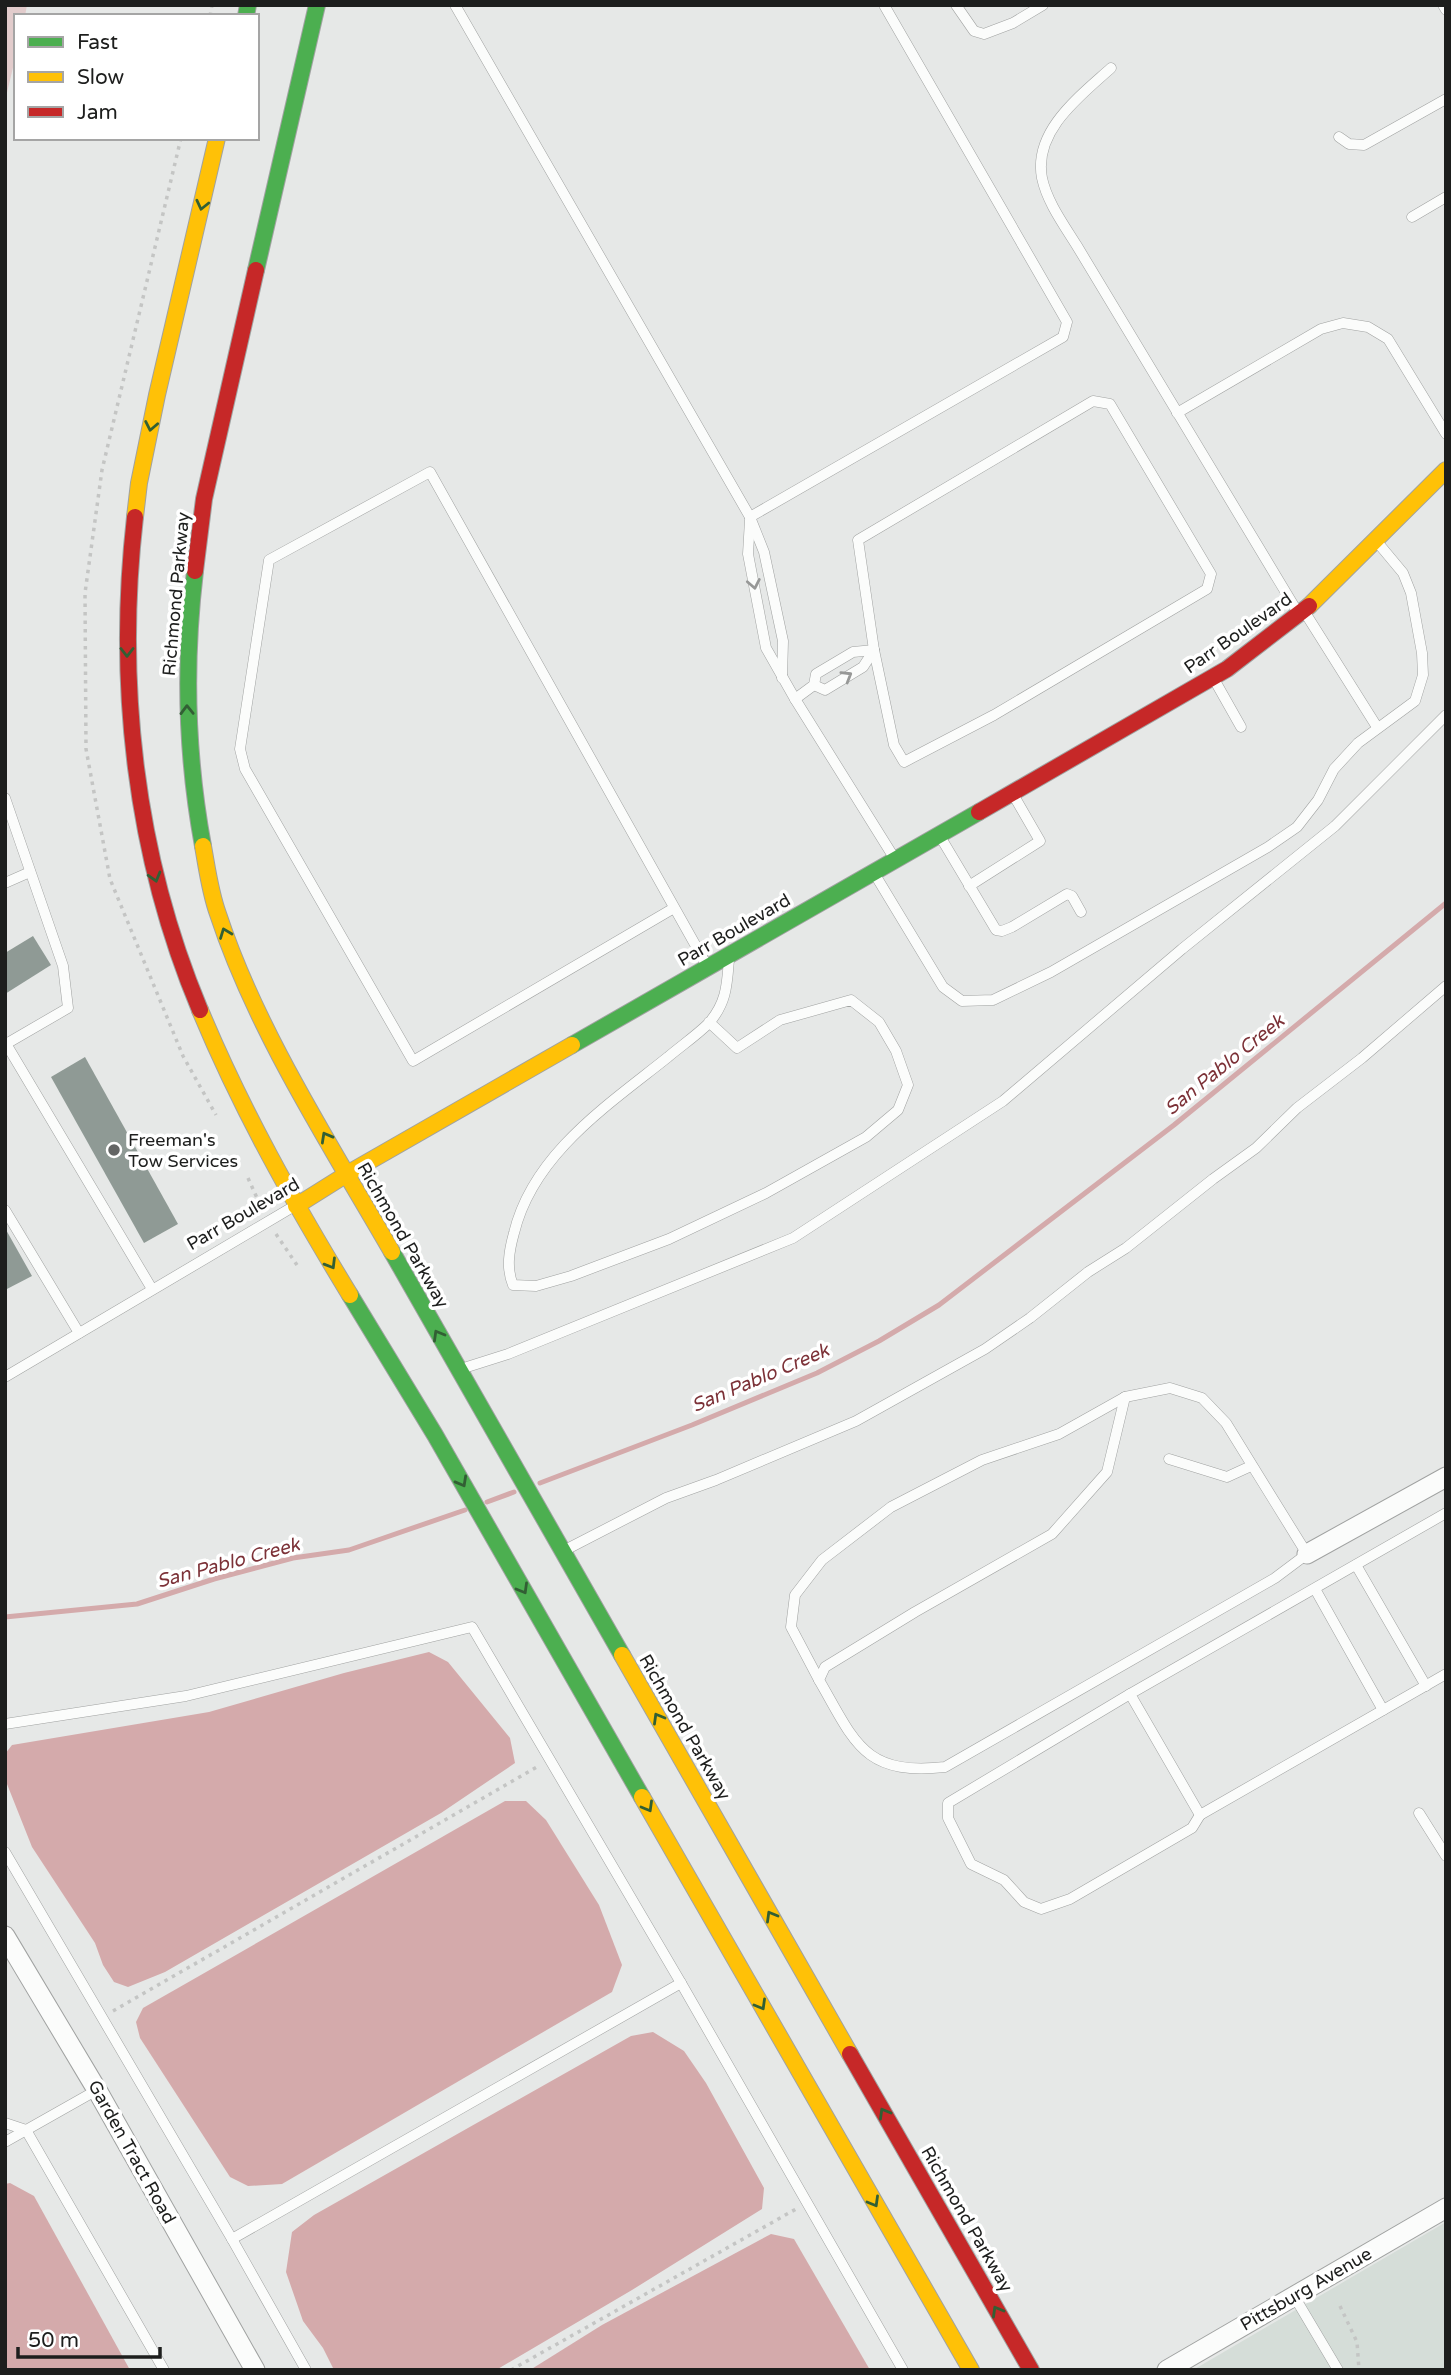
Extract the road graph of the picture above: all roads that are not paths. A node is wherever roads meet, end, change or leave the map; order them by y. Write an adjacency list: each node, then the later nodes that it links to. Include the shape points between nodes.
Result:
1 (317, 5): 43 (main road, Richmond Parkway, one-way to 1, via 271,1038 217,912 195,802 188,734 189,623 204,499)
2 (455, 5): 17 (lane)
3 (884, 5): 17 (lane, via 1067,322 1063,337)
4 (956, 5): 5 (lane, via 974,31 985,34)
5 (1043, 5)
6 (1443, 5): 7 (lane)
7 (1446, 10)
8 (1111, 68): 14 (lane, via 1049,133 1041,154 1042,178 1051,201)
9 (1446, 99): 10 (lane, via 1364,145 1349,144)
10 (1339, 137)
11 (217, 140): 44 (main road, one-way to 44, via 139,483 128,579 127,671 153,870 179,960 222,1063)
12 (1446, 197): 13 (lane)
13 (1412, 217)
14 (1177, 414): 15 (lane, via 1321,329 1343,323 1368,327 1388,339); 19 (lane)
15 (1446, 434)
16 (1446, 470): 18 (main road, Parr Boulevard)
17 (750, 517): 22 (lane, via 764,552 783,641); 22 (lane, one-way to 22, via 748,554 766,648)
18 (1375, 540): 19 (main road, Parr Boulevard); 27 (lane, via 1404,573 1423,675 1415,701)
19 (1302, 613): 21 (main road, Parr Boulevard); 27 (lane)
20 (874, 650): 20 (lane, via 894,745 904,762 994,715 1207,589 1211,574 1110,404 1093,401 858,540); 23 (lane, via 853,652 816,674); 23 (lane, one-way to 20, via 825,690 863,667)
21 (1213, 677): 26 (lane); 28 (main road, Parr Boulevard)
22 (782, 678): 24 (lane)
23 (814, 685): 24 (lane)
24 (795, 699): 31 (lane)
25 (1446, 715): 48 (lane, via 1335,826 1003,1101 793,1238)
26 (1241, 727)
27 (1377, 727): 33 (lane, via 1334,769 1297,827 1268,848 1051,972 993,1000 962,1001 943,987)
28 (1012, 792): 30 (main road, Parr Boulevard); 35 (lane, via 1040,841)
29 (5, 798): 32 (lane)
30 (939, 834): 31 (main road, Parr Boulevard); 35 (lane)
31 (895, 860): 33 (main road, Parr Boulevard)
32 (30, 872): 34 (lane); 42 (lane, via 62,966 68,1008)
33 (873, 872): 38 (main road, Parr Boulevard)
34 (5, 883)
35 (969, 886): 37 (lane, via 996,930 1002,932 1066,894)
36 (674, 908): 36 (lane, via 430,472 269,560 240,749 245,769 413,1061); 39 (lane)
37 (1081, 912)
38 (729, 955): 39 (main road, Parr Boulevard); 41 (lane, via 727,992)
39 (707, 967): 43 (main road, Parr Boulevard)
40 (1446, 986): 55 (lane, via 1297,1108 1256,1148 985,1349 856,1421 666,1498)
41 (709, 1022): 41 (lane, via 580,1129 544,1167 519,1209 510,1246 508,1273 513,1285 536,1286 571,1276 669,1239 766,1193 866,1137 898,1110 908,1085 879,1022 851,1000 780,1020 737,1048)
42 (6, 1043): 46 (lane)
43 (346, 1174): 44 (main road, Parr Boulevard); 48 (main road, Richmond Parkway, one-way to 43)
44 (296, 1206): 46 (lane, Parr Boulevard); 82 (main road, one-way to 82, via 435,1435)
45 (5, 1210): 47 (lane)
46 (152, 1290): 47 (lane, Parr Boulevard)
47 (79, 1333): 49 (lane, Parr Boulevard)
48 (458, 1370): 55 (main road, Richmond Parkway)
49 (5, 1377)
50 (1125, 1397): 52 (lane, via 1170,1388 1202,1398 1226,1423); 60 (lane, via 1107,1472 1052,1534 825,1667); 60 (lane, via 1059,1434 982,1461 891,1507 822,1560 795,1595 791,1627)
51 (1169, 1459): 52 (lane, via 1227,1477)
52 (1251, 1466): 56 (lane)
53 (1446, 1476): 56 (street)
54 (1446, 1513): 57 (lane)
55 (562, 1552): 83 (main road, Richmond Parkway, one-way to 55)
56 (1307, 1554): 60 (lane, via 1275,1578 945,1767 892,1767 870,1756 854,1740)
57 (1356, 1565): 58 (lane); 61 (lane)
58 (1315, 1589): 62 (lane); 63 (lane)
59 (1446, 1674): 61 (lane)
60 (819, 1680)
61 (1426, 1686): 63 (lane)
62 (1130, 1694): 66 (lane); 66 (lane, via 948,1803 948,1818 962,1850 971,1864 1004,1880 1024,1902 1041,1909 1070,1899 1192,1828)
63 (1383, 1710): 66 (lane)
64 (5, 1724): 70 (lane, via 186,1696 472,1627)
65 (1419, 1813): 68 (lane)
66 (1200, 1815)
67 (5, 1852): 76 (lane)
68 (1446, 1856)
69 (5, 1936): 71 (street, Garden Tract Road)
70 (681, 1983): 76 (lane); 81 (lane)
71 (97, 2090): 73 (lane); 79 (street, Garden Tract Road)
72 (5, 2123): 73 (lane)
73 (26, 2130): 74 (lane); 78 (lane)
74 (5, 2142)
75 (1446, 2208): 77 (street, Pittsburg Avenue)
76 (232, 2239): 80 (lane)
77 (1294, 2296): 84 (street, Pittsburg Avenue); 85 (lane)
78 (164, 2370)
79 (255, 2370)
80 (306, 2370)
81 (903, 2370)
82 (971, 2370)
83 (1031, 2370)
84 (1167, 2370)
85 (1338, 2370)

